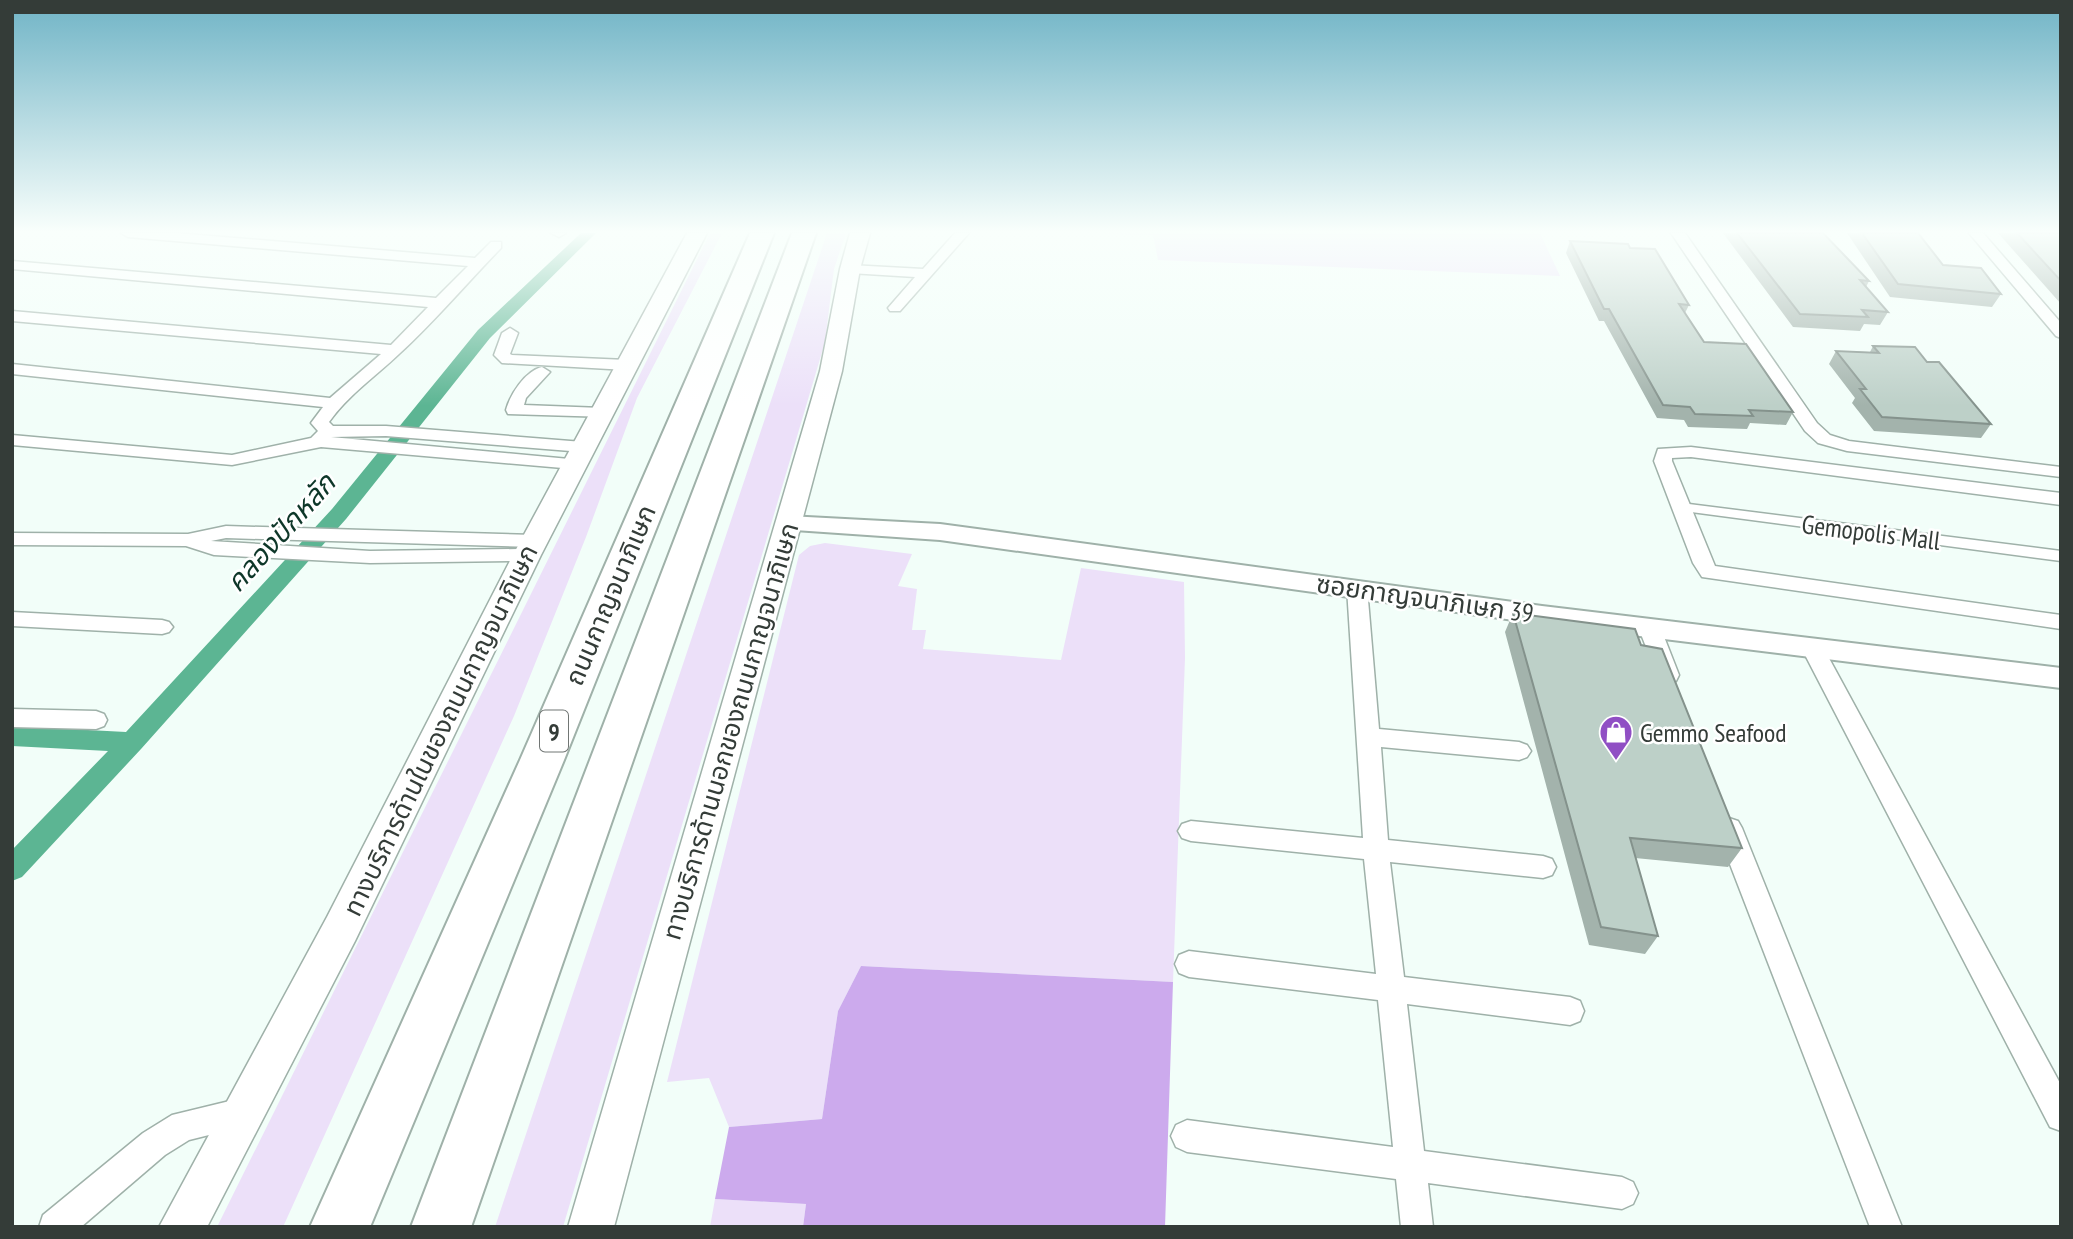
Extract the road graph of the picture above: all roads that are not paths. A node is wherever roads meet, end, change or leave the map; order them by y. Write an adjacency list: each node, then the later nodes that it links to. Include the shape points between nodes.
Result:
1 (302, 291): 10 (street)
2 (451, 291): 10 (street)
3 (666, 291): 16 (main road, ทางบริการด้านในของถนนกาญจนาภิเษก)
4 (738, 291): 58 (highway, ถนนกาญจนาภิเษก / 9)
5 (783, 291): 59 (highway, ถนนกาญจนาภิเษก)
6 (846, 291): 27 (main road, ทางบริการด้านนอกของถนนกาญจนาภิเษก, via 831,371)
7 (910, 291): 11 (street)
8 (1718, 291): 24 (street, via 1811,427 1824,439 1847,446)
9 (2025, 291): 14 (street)
10 (439, 303): 15 (street)
11 (895, 308)
12 (12, 316): 15 (street)
13 (510, 333): 16 (street, via 502,355 508,360)
14 (2061, 333)
15 (395, 349): 19 (street)
16 (627, 365): 20 (main road, ทางบริการด้านในของถนนกาญจนาภิเษก)
17 (12, 369): 19 (street)
18 (542, 372): 20 (street, via 519,397 514,410)
19 (334, 402): 21 (street, via 320,423)
20 (602, 413): 23 (main road, ทางบริการด้านในของถนนกาญจนาภิเษก)
21 (323, 436): 22 (street, via 269,455 232,460); 23 (street, via 371,448); 23 (street, via 386,431)
22 (12, 440)
23 (579, 456): 30 (main road, ทางบริการด้านในของถนนกาญจนาภิเษก)
24 (2061, 472)
25 (2061, 499): 26 (street, via 1691,452 1664,453)
26 (1681, 507): 31 (street, Gemopolis Mall); 34 (street, via 1709,572)
27 (788, 524): 32 (street, ซอยกาญจนาภิเษก 39, via 940,532); 60 (main road, ทางบริการด้านนอกของถนนกาญจนาภิเษก)
28 (187, 540): 29 (street); 30 (street, via 226,532 331,534); 30 (street, via 214,549 370,556)
29 (17, 543)
30 (530, 548): 51 (main road, ทางบริการด้านในของถนนกาญจนาภิเษก, via 341,929)
31 (2061, 556)
32 (1357, 588): 36 (street, ซอยกาญจนาภิเษก 39); 42 (street)
33 (12, 619): 35 (street)
34 (2061, 622)
35 (162, 627)
36 (1650, 629): 37 (street, ซอยกาญจนาภิเษก 39); 39 (street)
37 (1813, 649): 38 (street, ซอยกาญจนาภิเษก 39); 52 (street)
38 (2061, 678)
39 (1675, 692)
40 (12, 718): 41 (street)
41 (96, 720)
42 (1368, 737): 43 (street); 46 (street)
43 (1519, 751)
44 (1721, 808): 62 (street)
45 (1191, 831): 46 (street)
46 (1377, 850): 47 (street); 49 (street)
47 (1543, 867)
48 (1189, 964): 49 (street)
49 (1391, 989): 50 (street); 54 (street)
50 (1570, 1011)
51 (242, 1113): 56 (street, via 183,1126 154,1144); 57 (main road, ทางบริการด้านในของถนนกาญจนาภิเษก)
52 (2061, 1116)
53 (1188, 1136): 54 (street)
54 (1410, 1166): 55 (street); 61 (street)
55 (1622, 1193)
56 (55, 1227)
57 (182, 1227)
58 (340, 1227)
59 (441, 1227)
60 (591, 1227)
61 (1417, 1227)
62 (1886, 1227)

